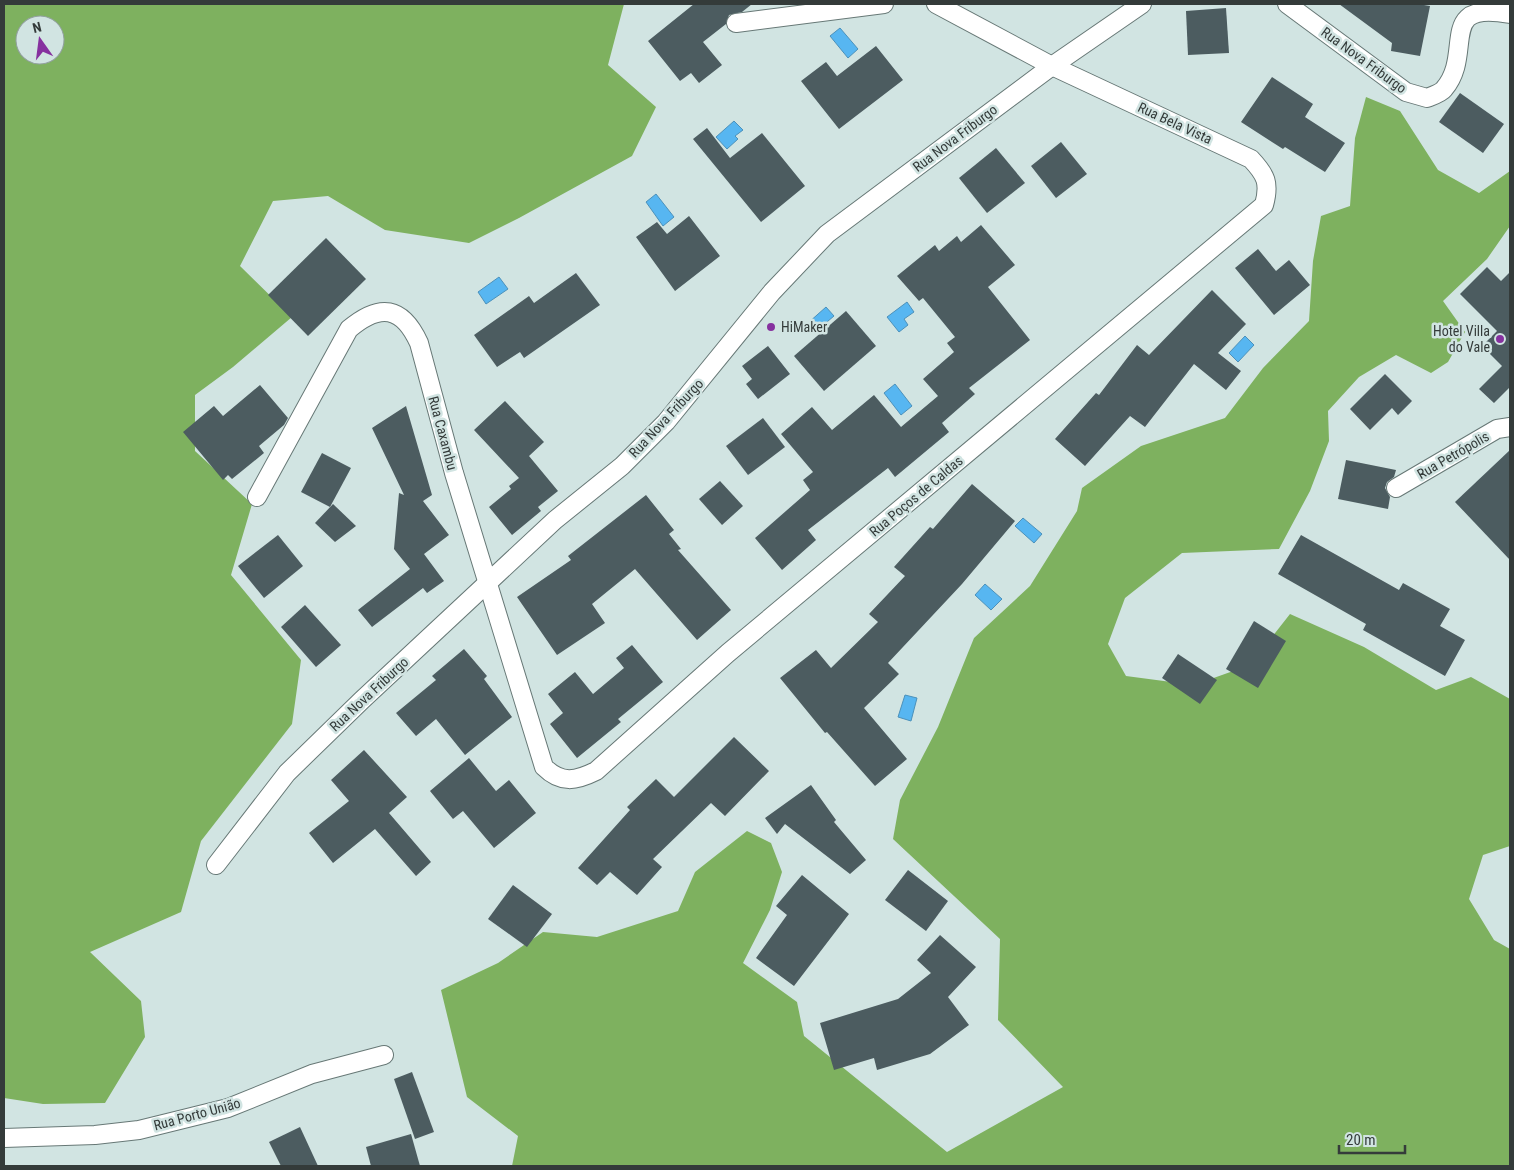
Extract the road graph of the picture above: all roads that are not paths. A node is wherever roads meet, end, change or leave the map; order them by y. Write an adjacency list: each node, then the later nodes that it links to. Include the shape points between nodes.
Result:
1 (884, 4): 6 (street)
2 (936, 4): 7 (street, Rua Bela Vista)
3 (1142, 4): 7 (street, Rua Nova Friburgo)
4 (1287, 4): 5 (street, Rua Nova Friburgo, via 1406,92 1427,98 1444,90 1455,69 1465,19 1475,12)
5 (1510, 14)
6 (736, 23)
7 (1052, 66): 8 (street, Rua Bela Vista, via 1251,159 1264,173 1267,191); 12 (street, Rua Nova Friburgo, via 827,234 772,292 666,422 622,466 555,520)
8 (1264, 205): 13 (street, Rua Poços de Caldas, via 728,652 596,771 581,779)
9 (1510, 426): 10 (street, Rua Petrópolis, via 1497,429)
10 (1396, 488)
11 (257, 497): 12 (street, Rua Caxambu, via 349,329 366,315 397,314 411,326 419,343)
12 (487, 584): 13 (street, Rua Caxambu, via 544,767); 14 (street, Rua Nova Friburgo, via 287,773)
13 (567, 781)
14 (216, 865)
15 (384, 1055): 16 (street, Rua Porto União, via 312,1074 228,1108 139,1130)
16 (4, 1138)

